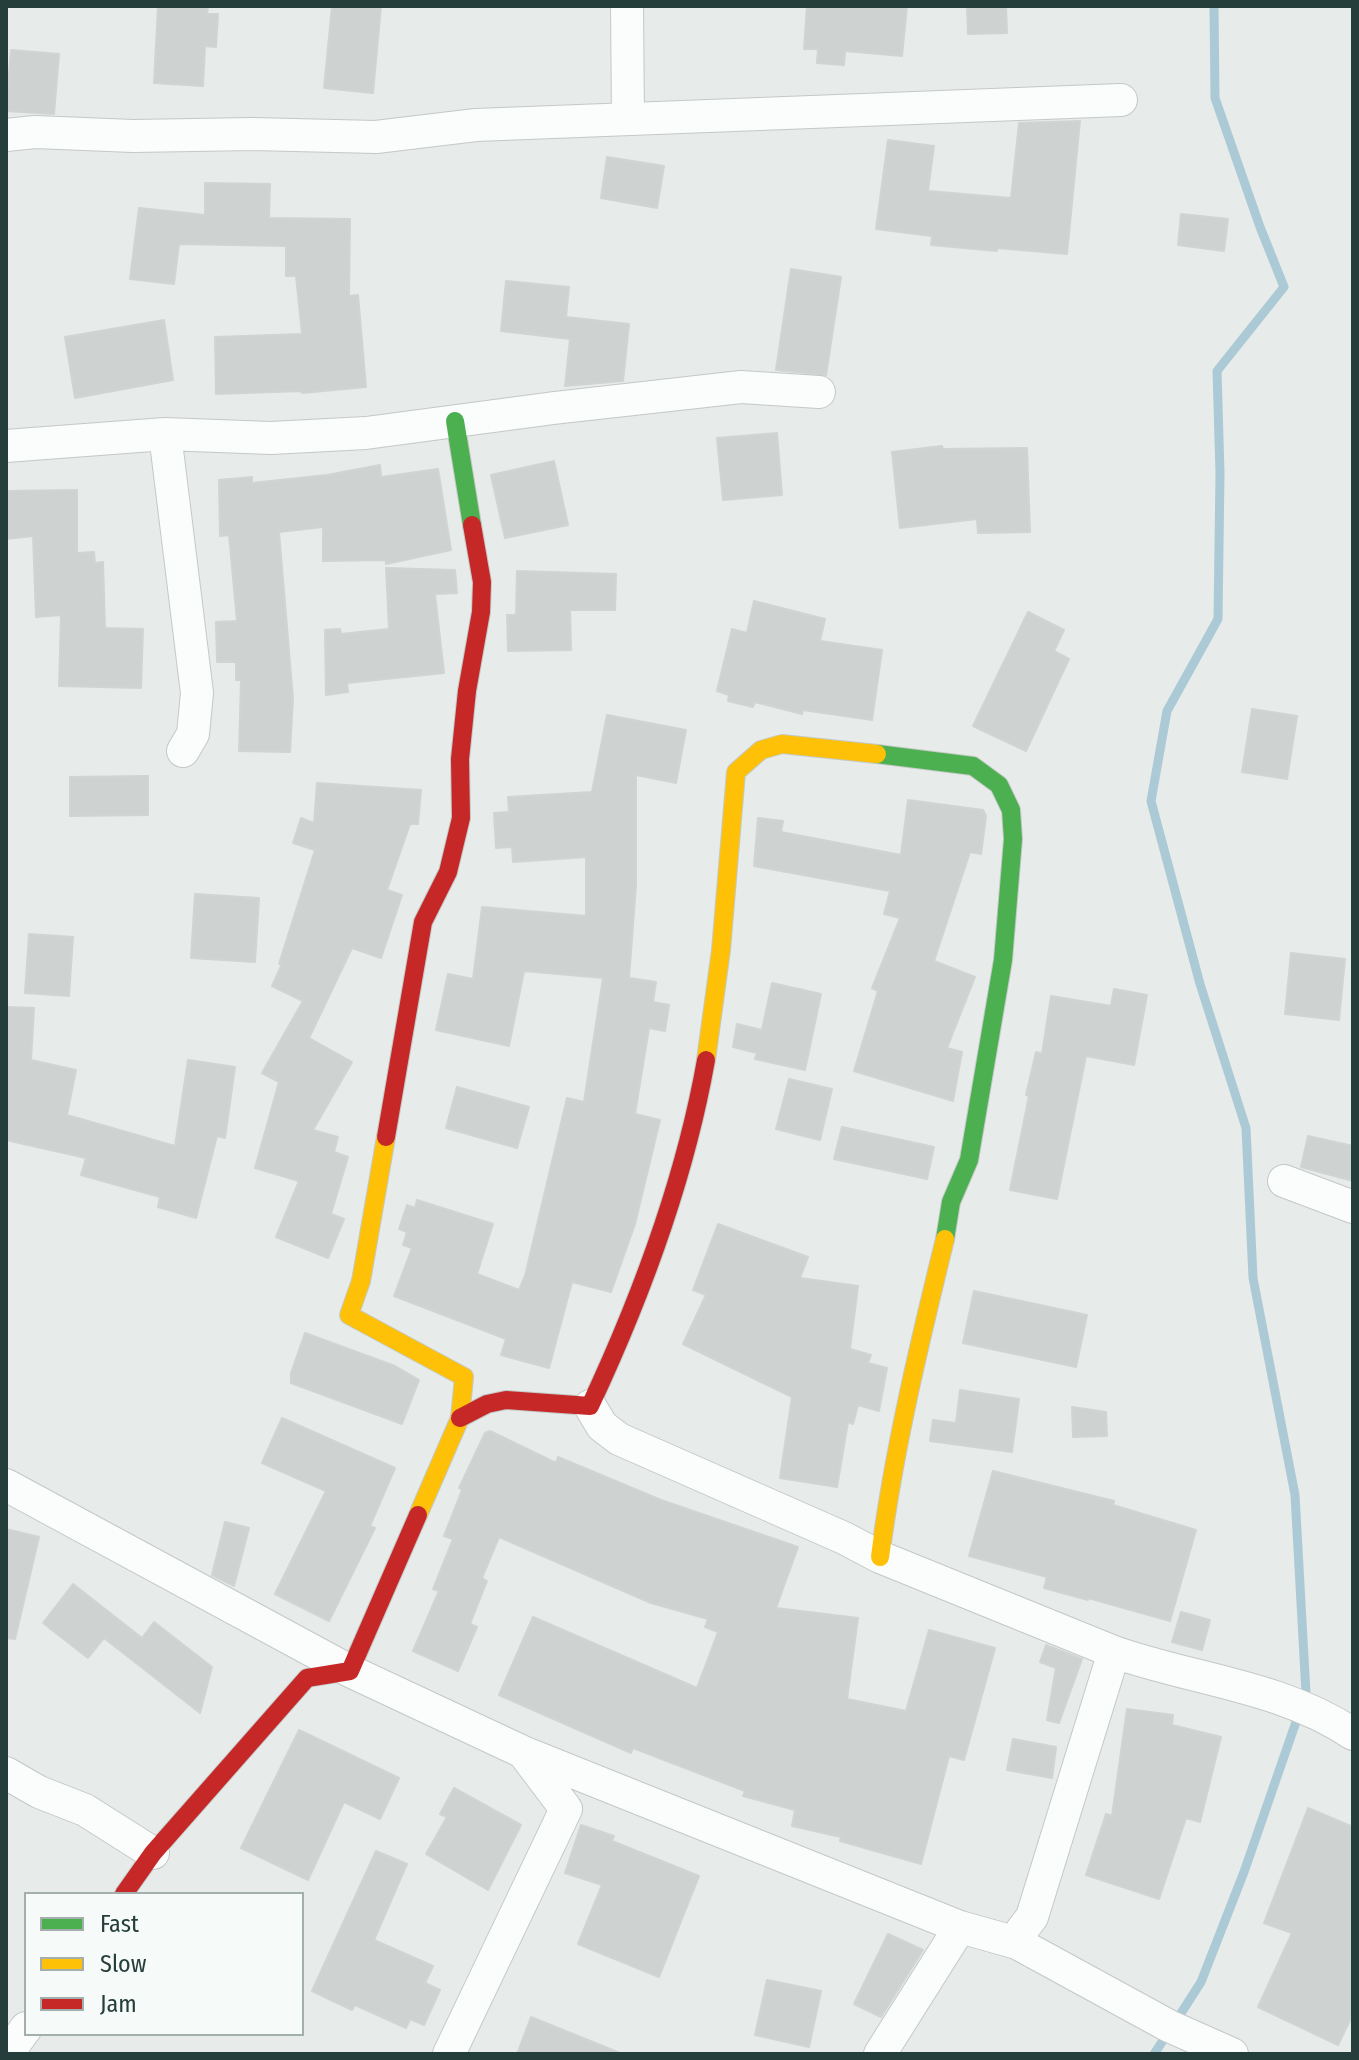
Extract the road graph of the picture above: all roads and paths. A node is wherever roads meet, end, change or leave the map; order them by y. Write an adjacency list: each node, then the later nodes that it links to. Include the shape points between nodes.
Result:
1 (627, 6): 3 (street)
2 (1121, 100): 3 (street)
3 (628, 119): 4 (street, via 476,125 376,137)
4 (6, 135)
5 (819, 392): 6 (street, via 741,387)
6 (455, 421): 7 (street, via 271,438); 12 (street, via 482,582 460,759 461,818 448,872 423,922 361,1281 349,1315)
7 (165, 434): 8 (street); 9 (street, via 197,693 193,734)
8 (6, 446)
9 (183, 751)
10 (1284, 1181): 11 (street)
11 (1353, 1207)
12 (464, 1377): 13 (street); 15 (street)
13 (506, 1400): 14 (street); 15 (street)
14 (590, 1406): 17 (street, via 602,1426 619,1439); 17 (street, via 636,1303 692,1129 727,903 736,772 771,744 973,766 999,785 1011,810 1003,960 969,1160 951,1202 909,1384)
15 (460, 1418): 19 (street)
16 (6, 1485): 19 (street)
17 (880, 1557): 18 (street)
18 (1114, 1652): 20 (street, via 1253,1688 1327,1716); 26 (street, via 1032,1917)
19 (350, 1671): 21 (street); 23 (street, via 307,1678)
20 (1353, 1734)
21 (523, 1752): 25 (street); 29 (street, via 566,1809)
22 (6, 1773): 23 (street, via 85,1810)
23 (153, 1853): 24 (street)
24 (125, 1892)
25 (960, 1927): 26 (street); 30 (street)
26 (1017, 1943): 31 (street)
27 (24, 2031): 28 (street)
28 (7, 2054)
29 (449, 2054)
30 (880, 2054)
31 (1232, 2054)

